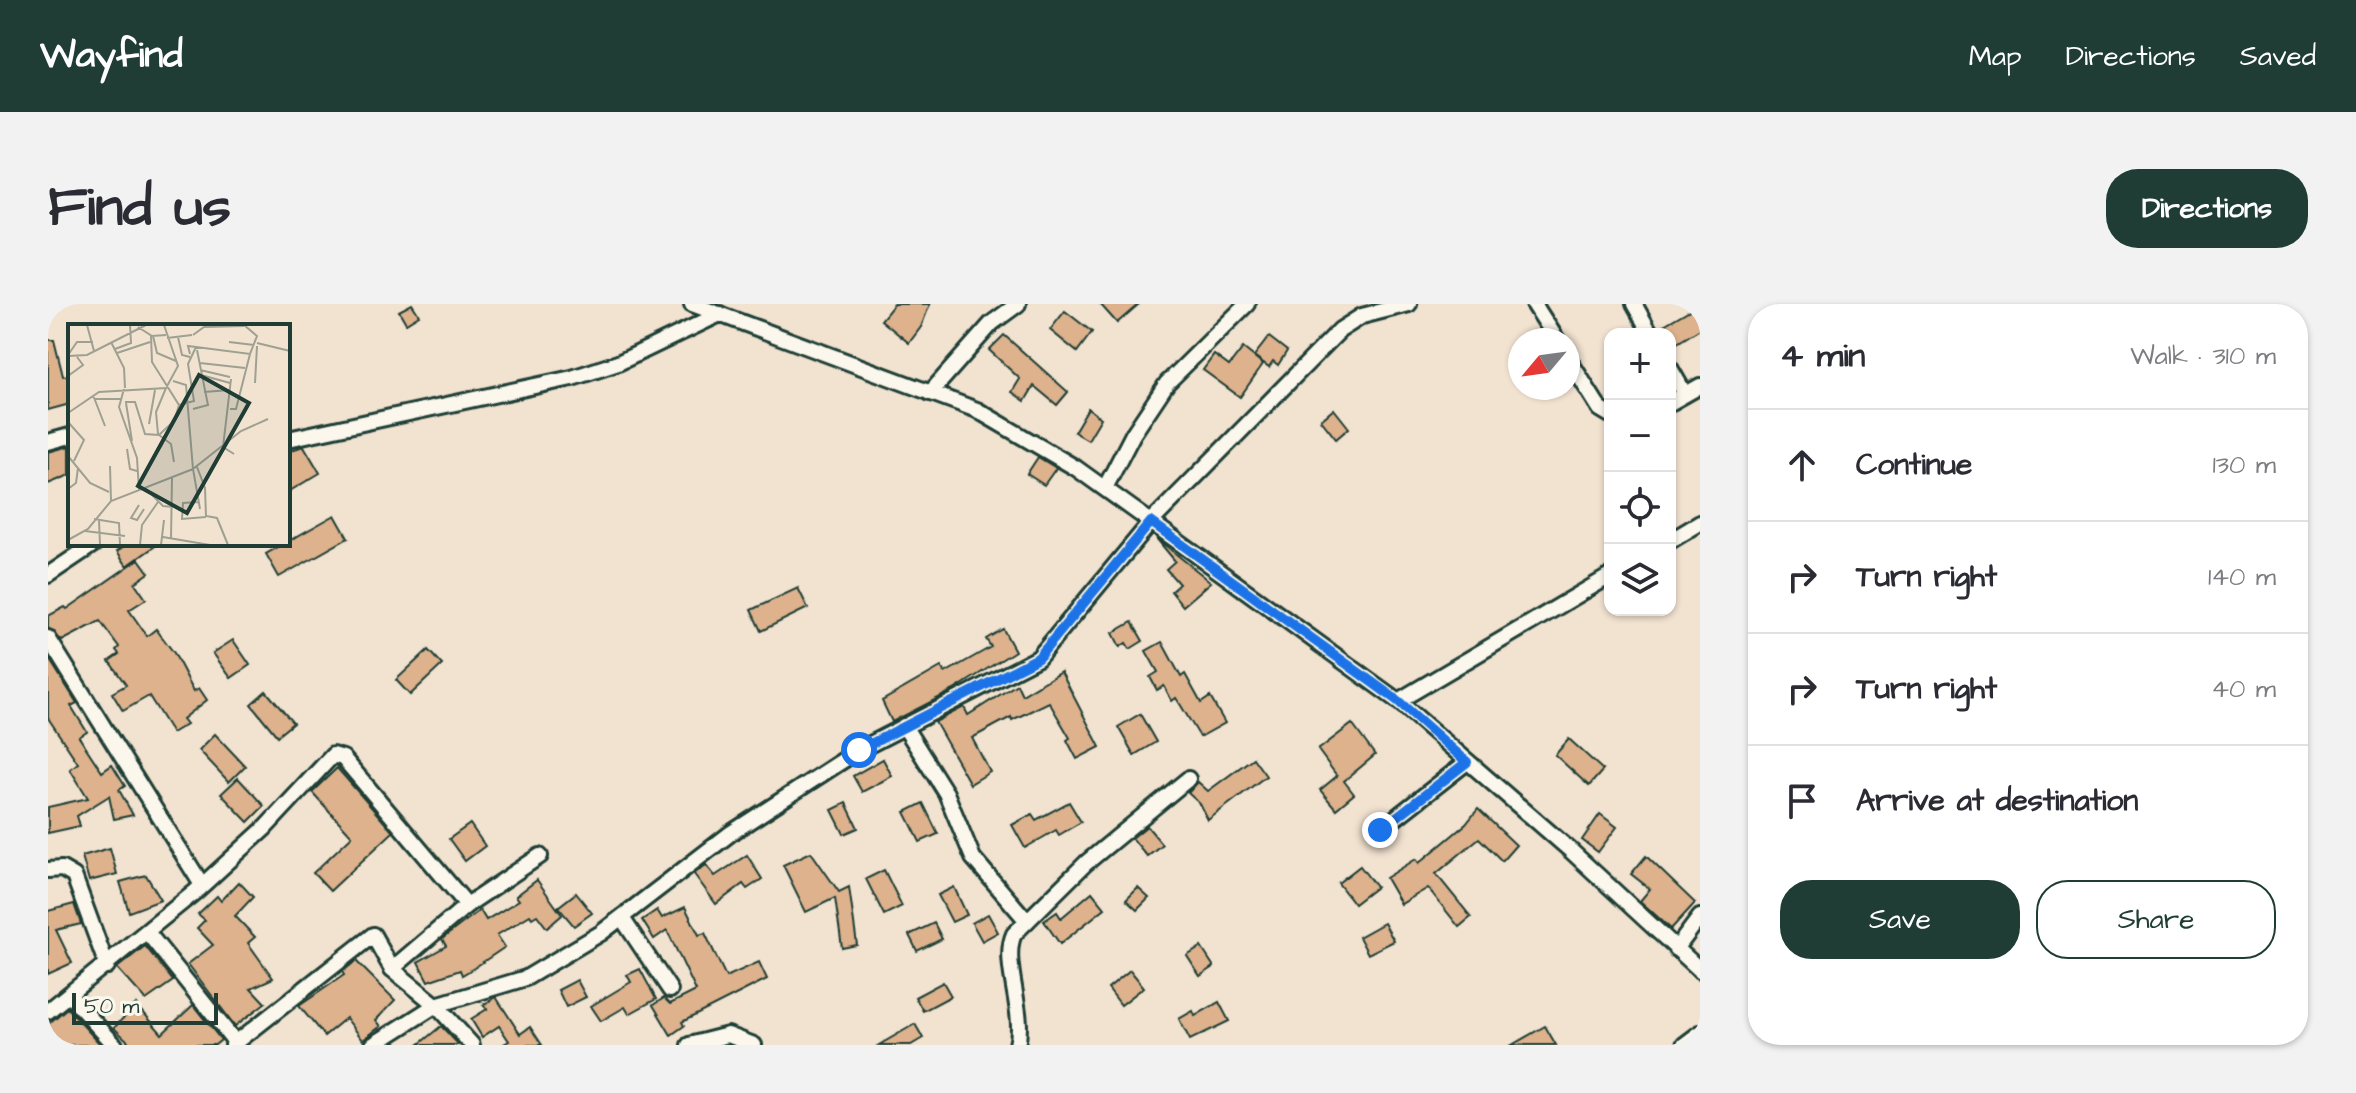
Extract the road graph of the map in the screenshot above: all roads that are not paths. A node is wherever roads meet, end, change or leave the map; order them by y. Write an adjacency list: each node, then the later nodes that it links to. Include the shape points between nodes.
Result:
1 (692, 304): 7 (street)
2 (1018, 304): 13 (street, via 992,323)
3 (1247, 304): 20 (street, via 1167,383)
4 (1409, 304): 21 (street, via 1362,316 1340,330)
5 (1534, 304): 8 (street)
6 (1634, 304): 9 (street)
7 (720, 314): 13 (street); 18 (street, via 618,363 572,378)
8 (1549, 328)
9 (1648, 328)
10 (1580, 377): 16 (street)
11 (1676, 378): 14 (street)
12 (1700, 386): 14 (street)
13 (930, 393): 20 (street, via 977,410)
14 (1685, 394): 15 (street)
15 (1675, 400)
16 (1604, 411)
17 (68, 437): 19 (street)
18 (290, 439)
19 (48, 442)
20 (1105, 488): 21 (street)
21 (1151, 522): 28 (street); 29 (street, via 1038,658)
22 (1700, 523): 23 (street)
23 (1676, 537)
24 (91, 546): 25 (street)
25 (48, 575)
26 (1604, 580): 28 (street)
27 (48, 638): 35 (street)
28 (1398, 701): 30 (street)
29 (904, 726): 38 (street, via 731,833); 39 (street, via 946,793 973,858)
30 (1467, 762): 32 (street); 41 (street)
31 (1188, 779): 39 (street, via 1086,863)
32 (1380, 830)
33 (540, 856): 36 (street)
34 (48, 870): 42 (street, via 62,869 74,876)
35 (202, 885): 36 (street, via 333,755 343,758); 40 (street)
36 (467, 905): 43 (street)
37 (1700, 917): 41 (street)
38 (622, 918): 45 (street); 47 (street, via 526,978)
39 (1027, 921): 56 (street, via 1011,940 1020,1019)
40 (147, 932): 42 (street); 50 (street)
41 (1676, 949): 44 (street)
42 (107, 966): 46 (street)
43 (392, 969): 47 (street); 50 (street, via 373,935)
44 (1700, 970)
45 (670, 990)
46 (69, 995): 48 (street); 51 (street)
47 (436, 1005): 52 (street); 53 (street)
48 (48, 1011)
49 (1700, 1033): 57 (street)
50 (235, 1044)
51 (115, 1045)
52 (373, 1045)
53 (472, 1045)
54 (689, 1045): 55 (street, via 728,1035)
55 (754, 1045)
56 (1017, 1045)
57 (1684, 1045)

